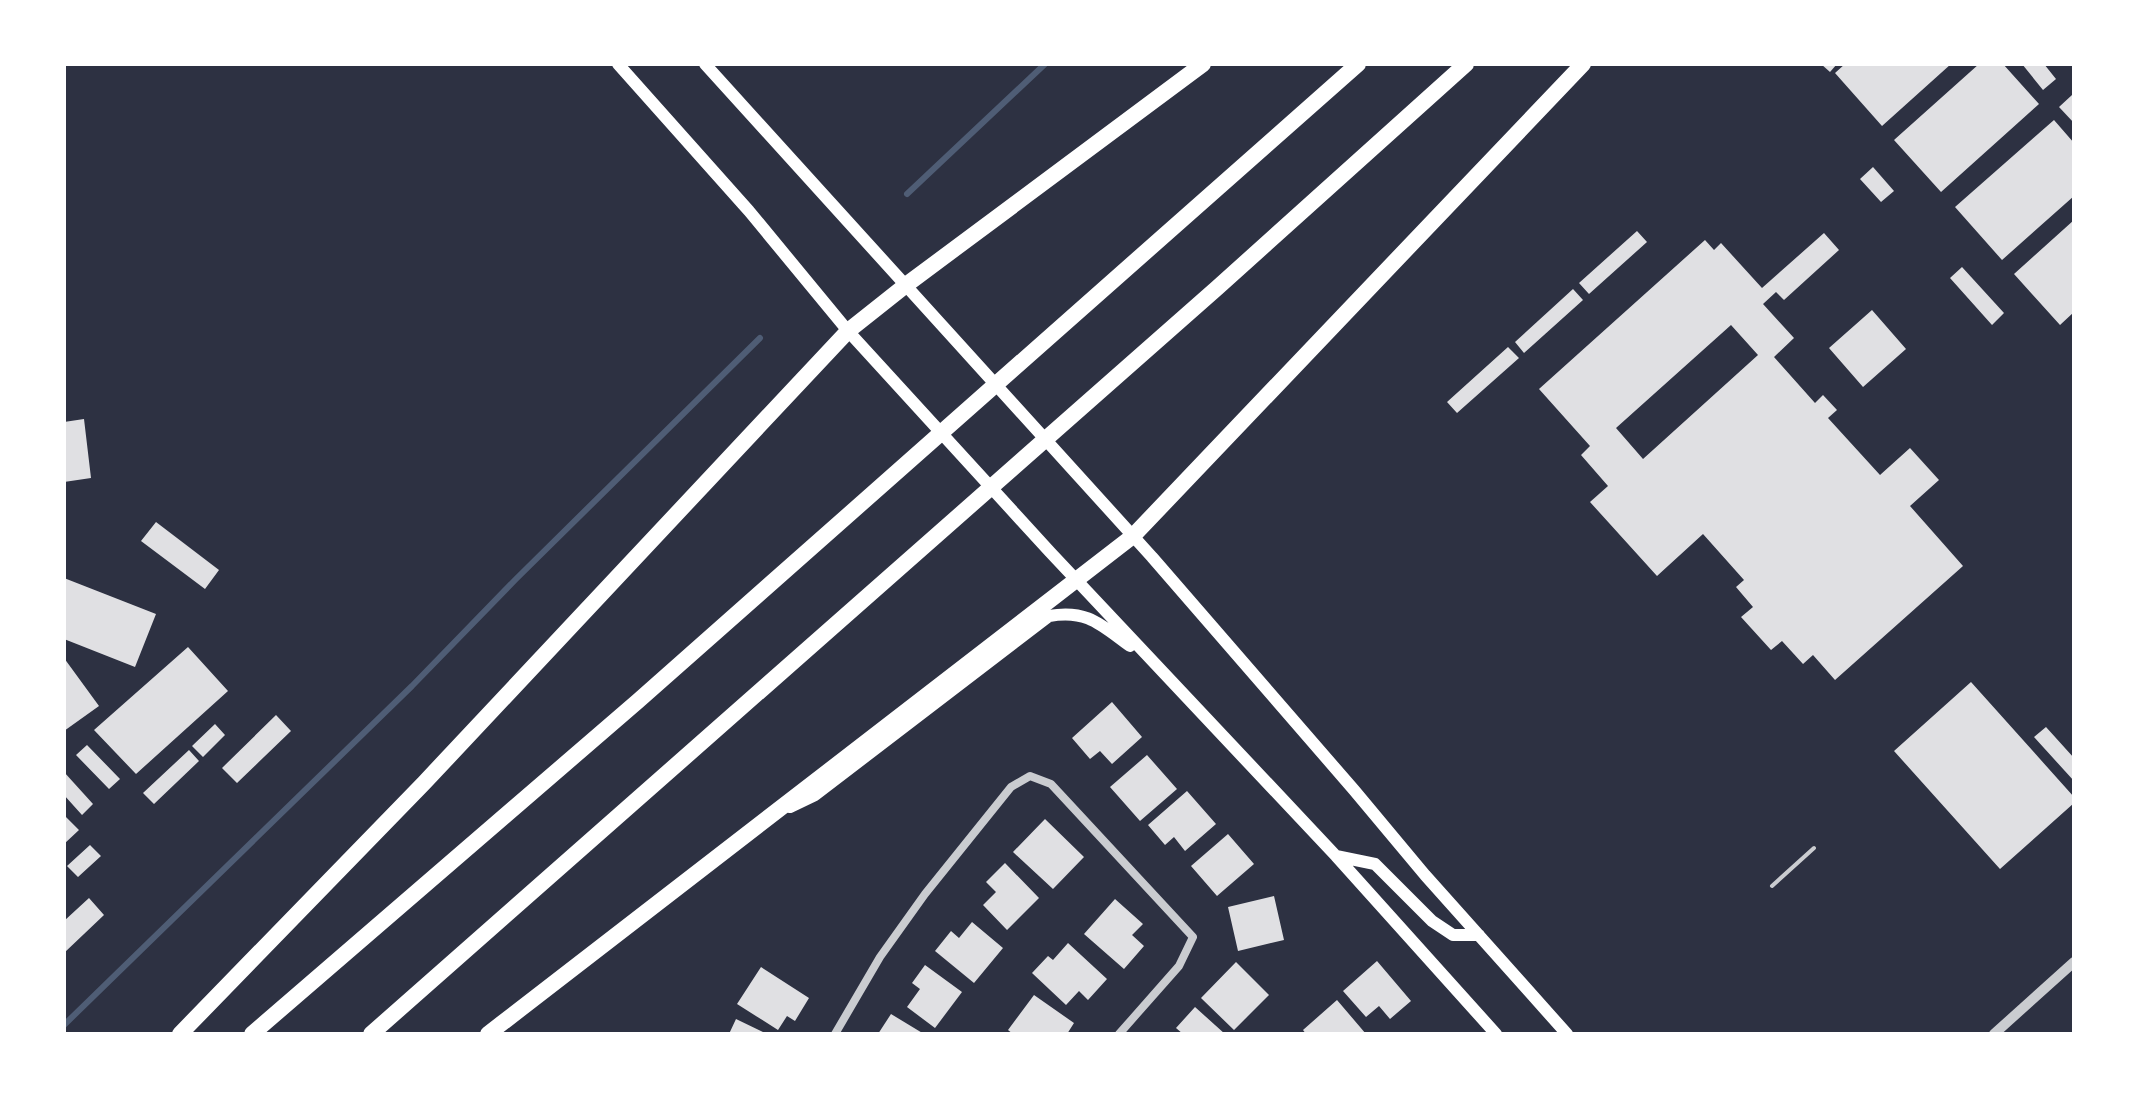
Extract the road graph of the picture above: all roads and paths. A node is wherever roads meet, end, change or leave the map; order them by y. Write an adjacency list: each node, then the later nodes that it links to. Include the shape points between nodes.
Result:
1 (618, 64): 8 (main road)
2 (705, 64): 7 (main road)
3 (1203, 64): 7 (highway)
4 (1358, 64): 19 (highway, via 638,701)
5 (1466, 64): 20 (highway)
6 (1583, 64): 9 (highway)
7 (906, 285): 8 (highway); 9 (main road)
8 (848, 331): 10 (main road); 18 (highway)
9 (1133, 536): 10 (highway); 16 (main road)
10 (1076, 580): 11 (main road); 12 (highway)
11 (1149, 658): 12 (main road, via 1078,614 1049,616 815,795); 14 (main road)
12 (765, 820): 21 (highway)
13 (1814, 848): 15 (lane)
14 (1336, 856): 16 (main road, via 1375,864 1453,935); 24 (main road)
15 (1772, 886)
16 (1479, 935): 25 (main road)
17 (2074, 962): 26 (street)
18 (180, 1034)
19 (252, 1034)
20 (371, 1034)
21 (488, 1034)
22 (835, 1034): 23 (street, via 925,894 1011,787 1030,776 1051,784 1193,937 1179,966)
23 (1119, 1034)
24 (1496, 1034)
25 (1567, 1034)
26 (1994, 1034)

